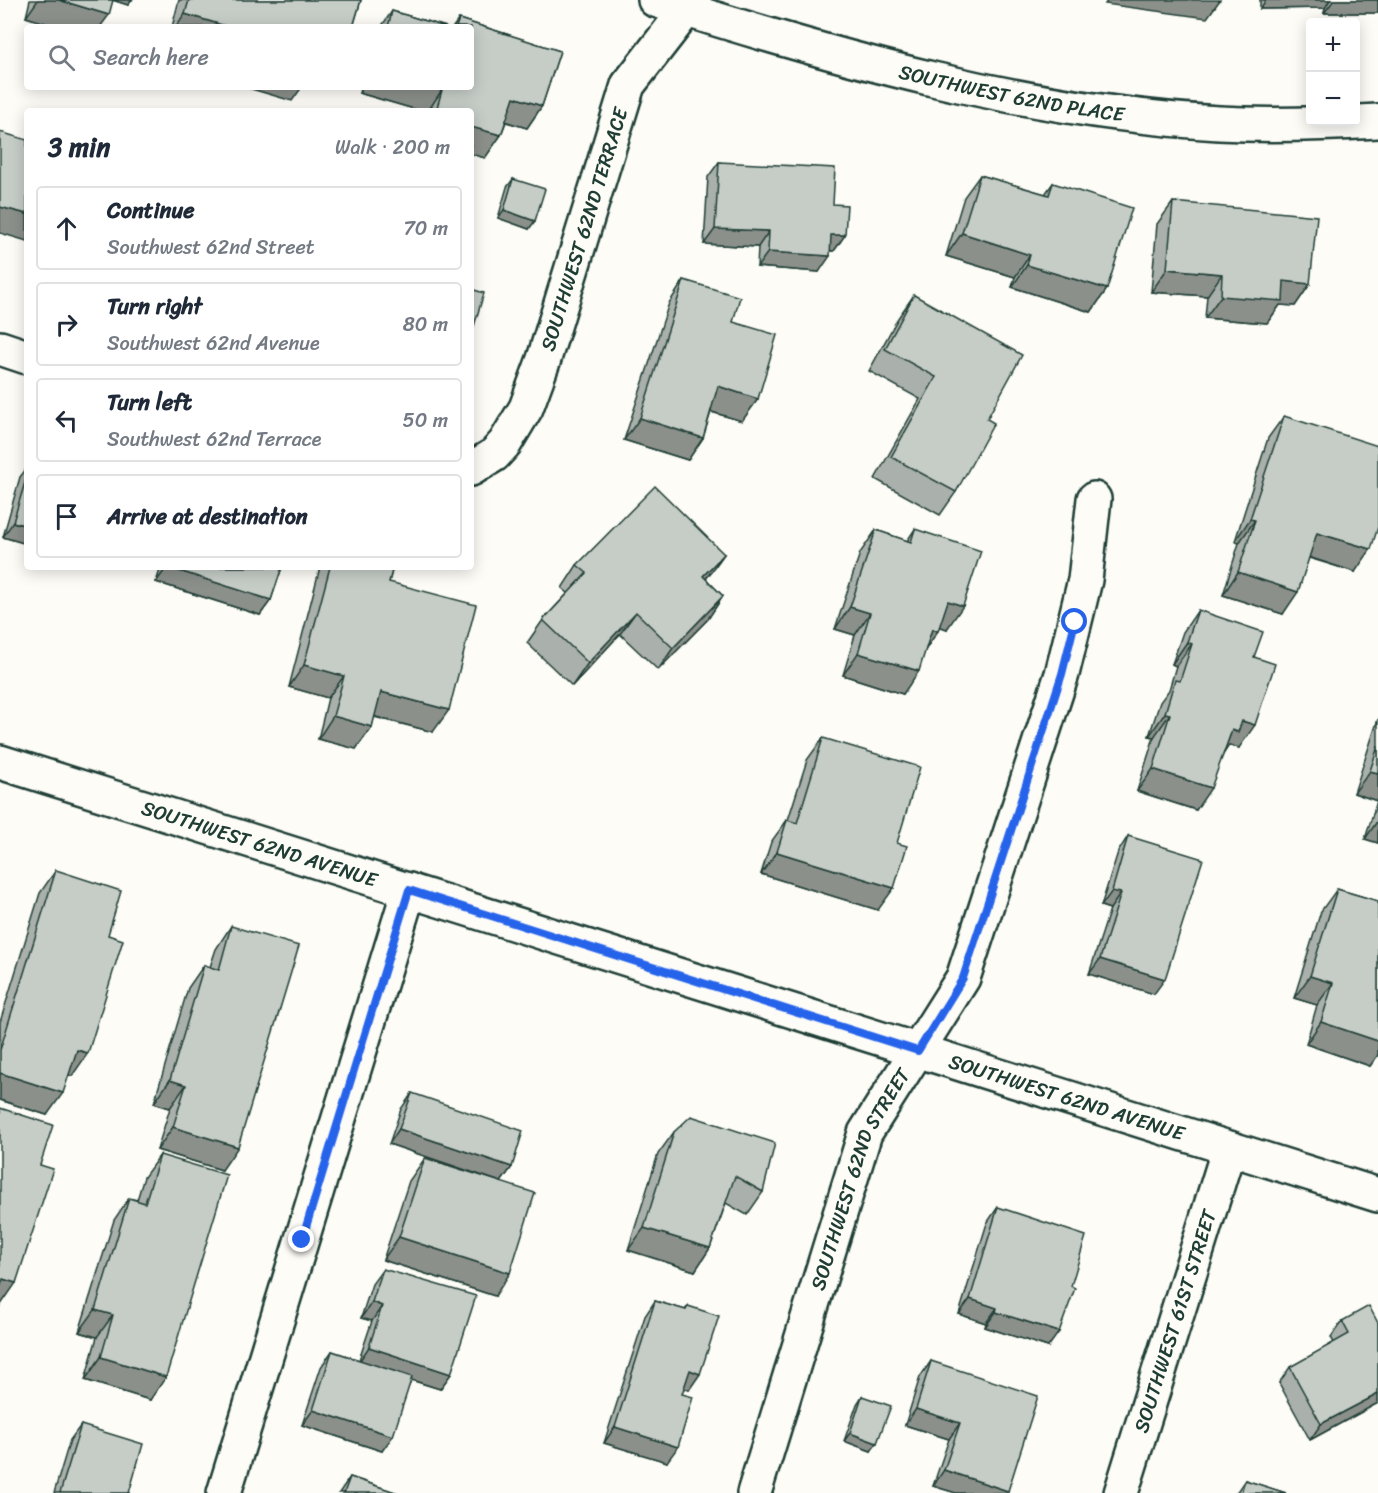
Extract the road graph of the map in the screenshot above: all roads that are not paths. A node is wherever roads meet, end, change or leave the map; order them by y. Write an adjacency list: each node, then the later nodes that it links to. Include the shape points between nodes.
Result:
1 (655, 0): 2 (street, SOUTHWEST 62ND PLACE)
2 (690, 5): 3 (street, SOUTHWEST 62ND PLACE, via 862,61 1060,104 1219,123); 6 (street, SOUTHWEST 62ND TERRACE, via 628,85 534,386 515,428 494,455)
3 (1378, 121)
4 (0, 348): 5 (street)
5 (24, 356)
6 (476, 466)
7 (1094, 499): 10 (street, SOUTHWEST 62ND STREET, via 1086,580 1055,696 963,978)
8 (0, 762): 9 (street, SOUTHWEST 62ND AVENUE)
9 (409, 890): 10 (street, SOUTHWEST 62ND AVENUE); 13 (street)
10 (918, 1051): 11 (street, SOUTHWEST 62ND AVENUE); 14 (street, SOUTHWEST 62ND STREET, via 865,1133)
11 (1229, 1148): 12 (street, SOUTHWEST 62ND AVENUE); 15 (street, SOUTHWEST 61ST STREET)
12 (1378, 1195)
13 (224, 1493)
14 (754, 1493)
15 (1121, 1493)

